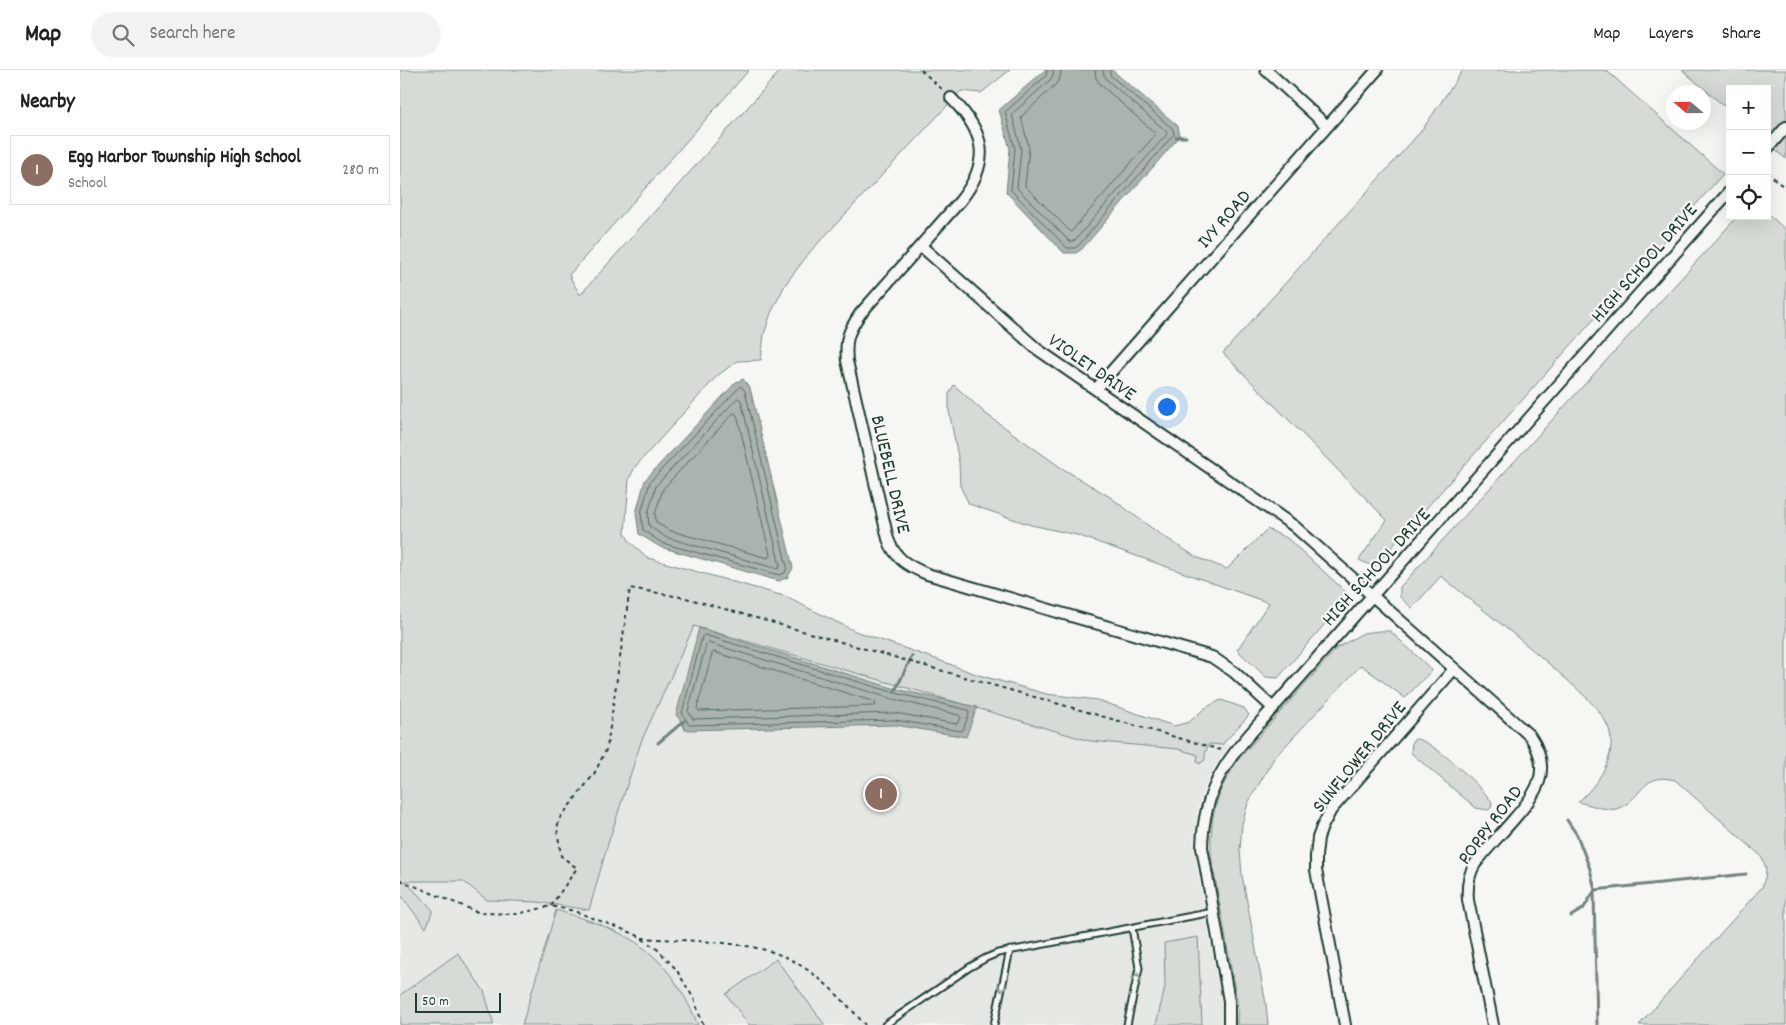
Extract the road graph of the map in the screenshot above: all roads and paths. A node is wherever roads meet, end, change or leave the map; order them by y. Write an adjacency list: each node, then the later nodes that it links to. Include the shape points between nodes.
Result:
1 (921, 70): 4 (path)
2 (1266, 70): 5 (street)
3 (1377, 70): 5 (street, IVY ROAD)
4 (951, 98): 11 (street, BLUEBELL DRIVE, via 970,118 978,136 981,156 971,188)
5 (1327, 126): 12 (street, IVY ROAD)
6 (1786, 128): 7 (street)
7 (1771, 145)
8 (1770, 175): 9 (path)
9 (1786, 189)
10 (1726, 196): 13 (street, HIGH SCHOOL DRIVE)
11 (921, 246): 12 (street, VIOLET DRIVE, via 1037,349); 15 (street, BLUEBELL DRIVE, via 860,314 846,338 847,361 888,539 894,552 908,566 927,574 1212,657 1234,672)
12 (1096, 388): 13 (street, VIOLET DRIVE, via 1294,526)
13 (1372, 596): 14 (street, POPPY ROAD); 15 (street, HIGH SCHOOL DRIVE)
14 (1454, 669): 29 (street, SUNFLOWER DRIVE, via 1340,799 1322,827 1316,849 1316,870); 30 (street, POPPY ROAD, via 1527,732 1537,748 1541,764 1534,794 1475,864 1468,885 1468,900)
15 (1273, 708): 19 (street, HIGH SCHOOL DRIVE, via 1228,760 1209,798 1202,847)
16 (1221, 750): 18 (path, via 686,598 630,588 607,748 594,774 560,818 557,828 561,856 577,868)
17 (400, 880): 18 (path, via 480,913 517,914)
18 (551, 906): 21 (path, via 574,911)
19 (1213, 912): 20 (lane); 28 (street, HIGH SCHOOL DRIVE, via 1228,1000)
20 (1132, 928): 22 (lane); 27 (lane, one-way to 20, via 1139,968)
21 (641, 938): 23 (path, via 676,968); 24 (path, via 756,948 784,956 820,980)
22 (1010, 950): 25 (lane, via 976,964); 26 (lane, one-way to 26)
23 (704, 1025)
24 (865, 1025)
25 (885, 1025)
26 (994, 1025)
27 (1127, 1025)
28 (1229, 1025)
29 (1345, 1025)
30 (1493, 1025)

